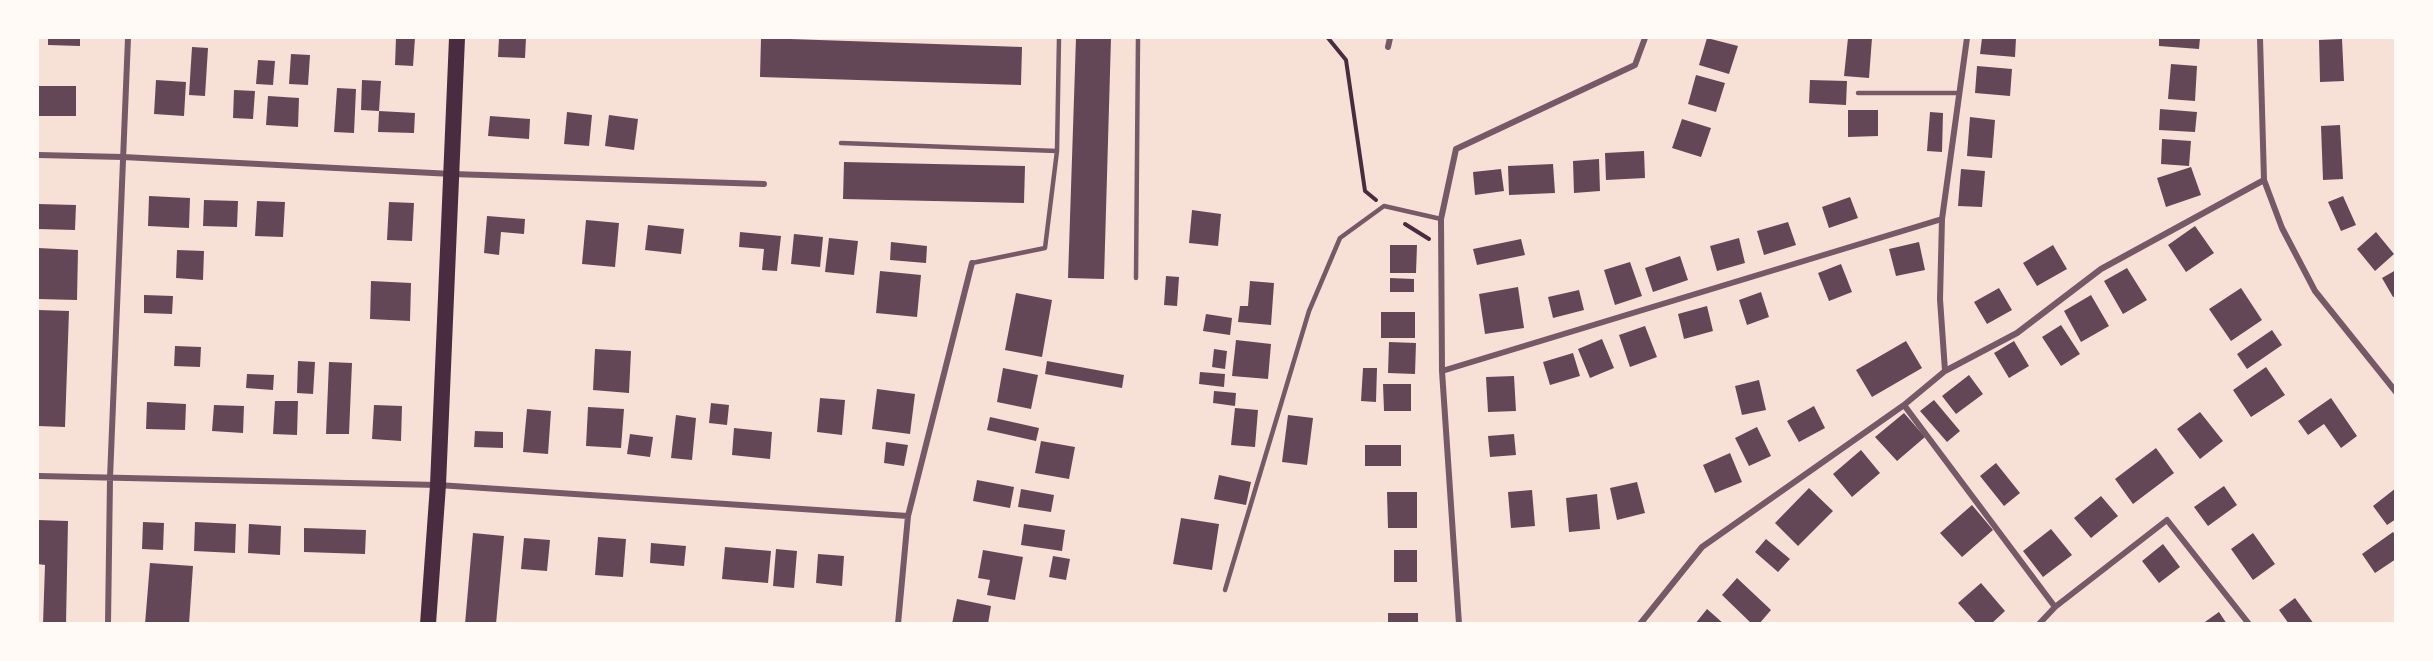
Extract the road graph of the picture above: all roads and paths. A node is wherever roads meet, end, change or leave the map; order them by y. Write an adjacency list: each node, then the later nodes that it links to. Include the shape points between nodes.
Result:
1 (128, 38): 16 (street)
2 (457, 38): 17 (highway)
3 (1059, 38): 14 (lane)
4 (1138, 38): 25 (lane)
5 (1328, 38): 20 (path, via 1347,60 1365,191)
6 (1390, 38): 10 (street)
7 (1645, 38): 21 (street, via 1635,65 1456,149)
8 (1967, 38): 12 (street)
9 (2260, 38): 18 (street)
10 (1388, 47)
11 (1858, 93): 12 (lane)
12 (1959, 93): 22 (street)
13 (841, 143): 14 (lane)
14 (1057, 151): 24 (lane, via 1045,248)
15 (38, 155): 16 (street)
16 (123, 157): 17 (street); 31 (street)
17 (452, 174): 19 (street); 32 (highway)
18 (2264, 180): 27 (street, via 2101,269 2017,333); 28 (street, via 2282,228 2315,291)
19 (764, 184)
20 (1384, 206): 21 (lane); 23 (path, via 1413,230); 34 (lane, via 1340,238 1309,311)
21 (1441, 219): 23 (street)
22 (1942, 219): 26 (street); 27 (street, via 1940,299)
23 (1441, 245): 26 (street)
24 (972, 263): 33 (street)
25 (1136, 278)
26 (1442, 371): 39 (street)
27 (1945, 372): 29 (street)
28 (2396, 392)
29 (1904, 405): 35 (street); 40 (street, via 1702,547)
30 (38, 476): 31 (street)
31 (110, 478): 32 (street); 36 (street)
32 (438, 486): 33 (street); 37 (highway)
33 (908, 516): 38 (street)
34 (1224, 590)
35 (2055, 607): 41 (street); 42 (street, via 2167,520)
36 (108, 624)
37 (428, 624)
38 (898, 624)
39 (1459, 624)
40 (1640, 624)
41 (2039, 624)
42 (2250, 624)

